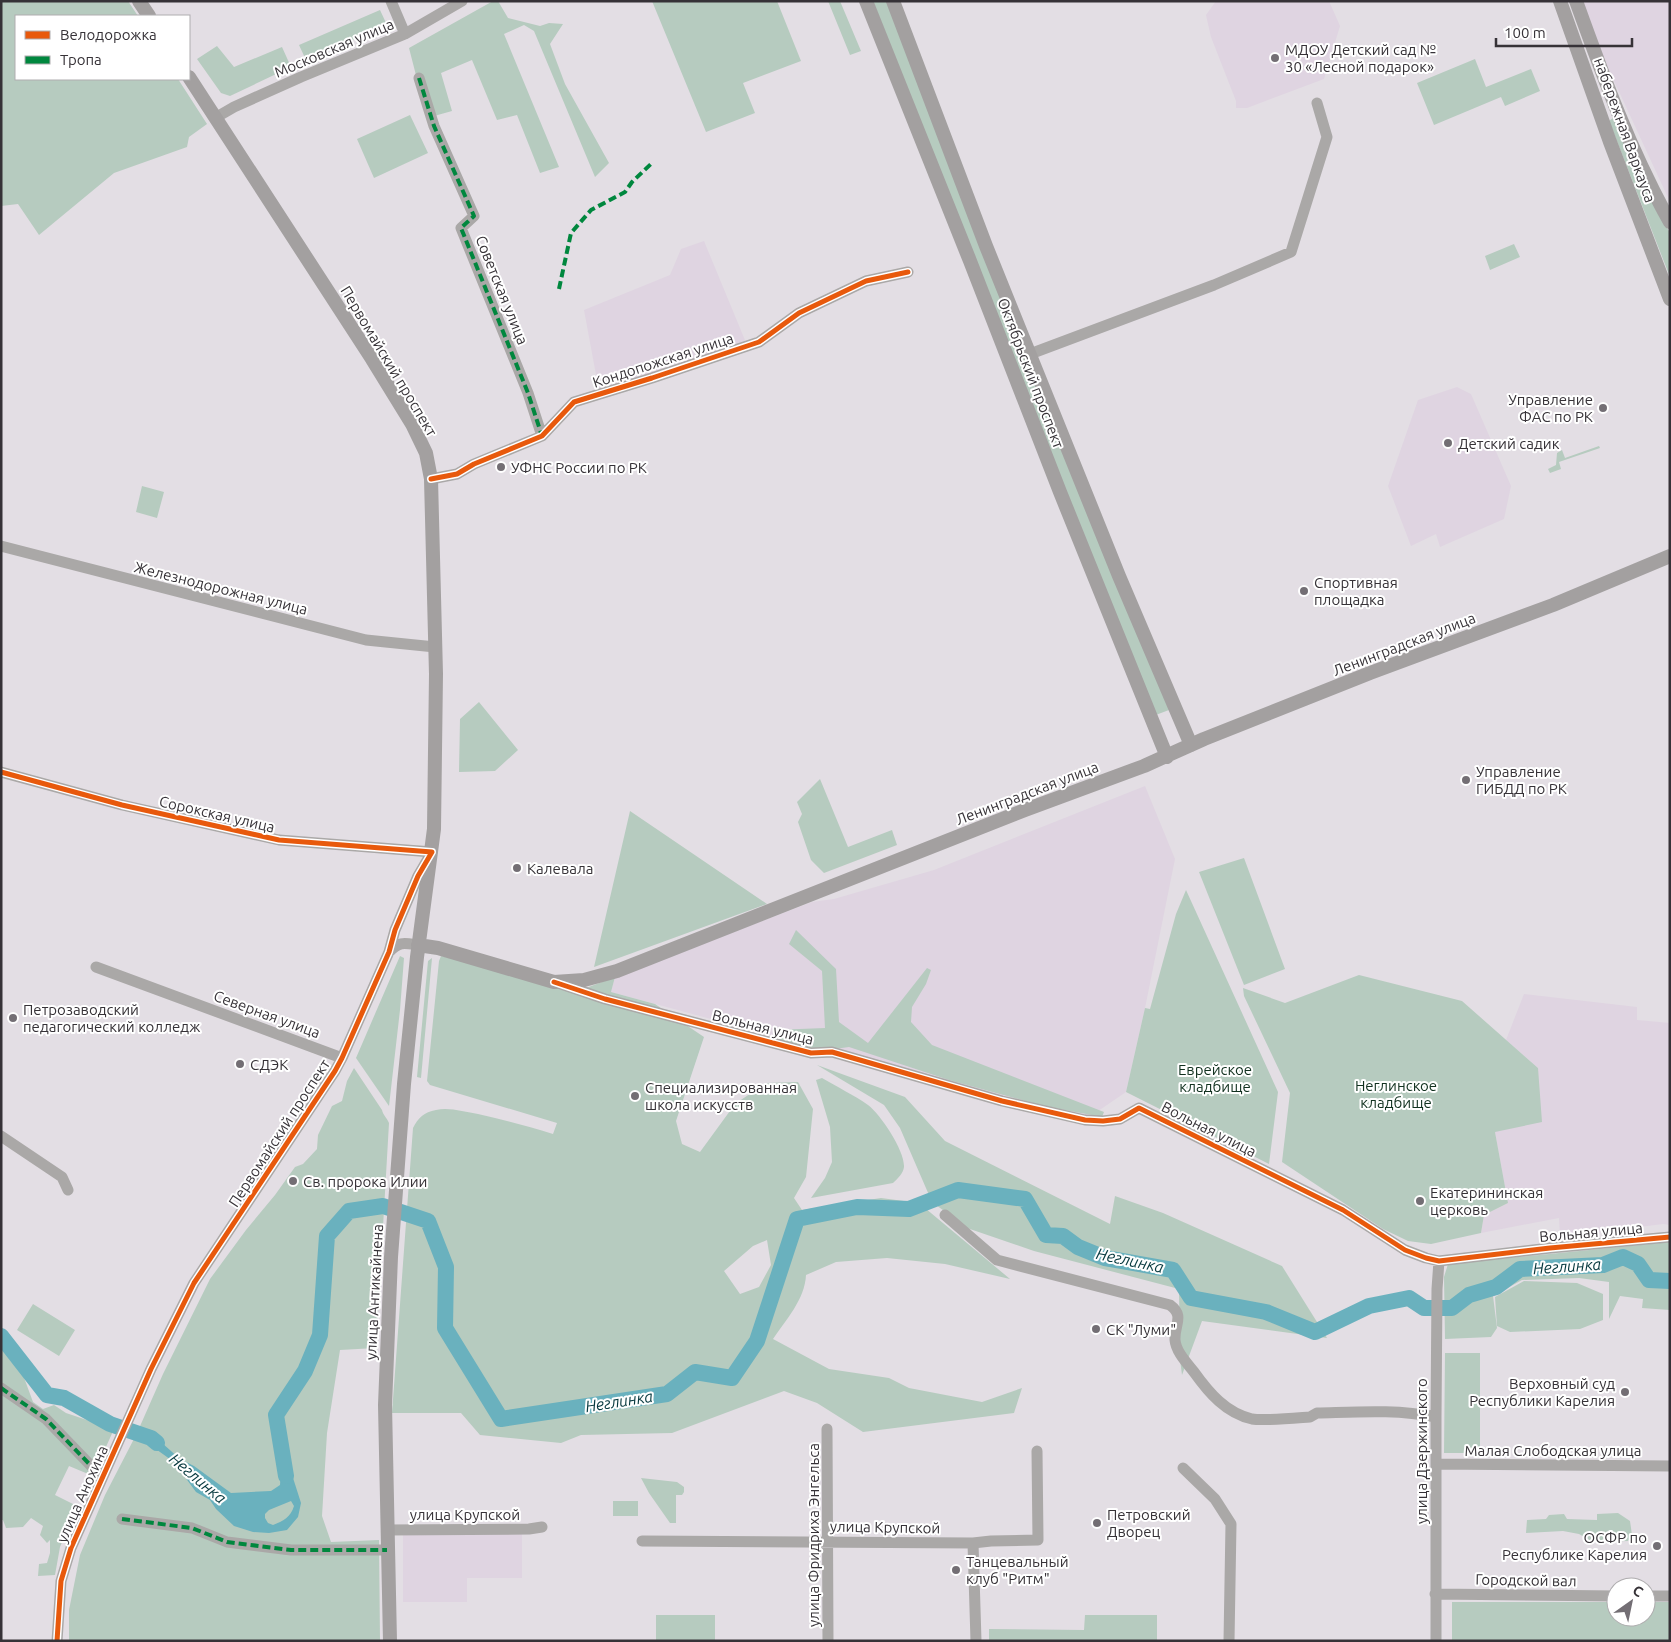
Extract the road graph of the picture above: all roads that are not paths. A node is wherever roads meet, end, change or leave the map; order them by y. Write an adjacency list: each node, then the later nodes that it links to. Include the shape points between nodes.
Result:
1 (140, 1): 8 (main road)
2 (391, 1): 9 (street)
3 (462, 1): 9 (street, Московская улица)
4 (866, 1): 19 (main road, Октябрьский проспект)
5 (893, 1): 18 (main road, Октябрьский проспект)
6 (1560, 1): 11 (main road, набережная Варкауса)
7 (1576, 1): 10 (main road, набережная Варкауса)
8 (148, 15)
9 (405, 34): 16 (street, Московская улица, via 301,77)
10 (1595, 55): 11 (main road); 15 (main road, набережная Варкауса)
11 (1581, 58): 17 (main road, набережная Варкауса)
12 (419, 78): 24 (street, Советская улица, via 434,126 474,216 461,228 528,393)
13 (190, 79): 16 (main road, Первомайский проспект)
14 (1317, 103): 23 (street, via 1327,137 1291,252 1214,285)
15 (1618, 112): 17 (main road); 20 (main road, набережная Варкауса)
16 (215, 118): 25 (main road, Первомайский проспект, via 412,424 426,453)
17 (1602, 118): 22 (main road, набережная Варкауса)
18 (962, 182): 19 (main road); 23 (main road, Октябрьский проспект)
19 (941, 189): 30 (main road, Октябрьский проспект)
20 (1670, 222)
21 (908, 272): 24 (street, Кондопожская улица, via 866,281 799,313 759,342 574,402)
22 (1670, 299)
23 (1030, 354): 29 (main road, Октябрьский проспект)
24 (542, 436): 25 (street, Кондопожская улица, via 457,474)
25 (430, 479): 28 (main road, Первомайский проспект)
26 (1, 546): 28 (street, Железнодорожная улица, via 364,640)
27 (1670, 556): 29 (main road, Ленинградская улица)
28 (435, 647): 32 (main road, Первомайский проспект, via 436,773)
29 (1190, 745): 30 (main road, Ленинградская улица)
30 (1166, 757): 36 (main road, Ленинградская улица, via 617,971 584,980)
31 (1, 772): 32 (street, Сорокская улица, via 122,806 279,840)
32 (432, 852): 33 (main road, Первомайский проспект); 34 (street, Первомайский проспект, via 418,876)
33 (418, 945): 34 (street, Ленинградская улица, via 401,943); 36 (main road, Ленинградская улица); 54 (main road, улица Антикайнена, via 391,1257 385,1405)
34 (388, 952): 37 (street, Первомайский проспект)
35 (96, 967): 37 (street, Северная улица)
36 (554, 982): 42 (street, Вольная улица, via 605,999 811,1053 832,1052 1002,1101 1085,1120 1120,1119 1139,1108 1343,1210 1405,1250)
37 (342, 1058): 45 (street, Первомайский проспект, via 194,1283)
38 (1, 1136): 39 (street, via 62,1177)
39 (68, 1190)
40 (945, 1215): 44 (street, via 997,1260 1170,1305 1178,1316 1175,1339 1178,1349 1207,1390 1226,1408 1253,1419 1310,1418 1318,1413 1377,1411)
41 (1670, 1237): 42 (street, Вольная улица)
42 (1440, 1261): 44 (street, улица Дзержинского)
43 (1, 1388): 51 (street, via 46,1419 96,1470)
44 (1436, 1417): 48 (street, улица Дзержинского)
45 (129, 1418): 51 (street, улица Анохина)
46 (827, 1429): 56 (street, улица Фридриха Энгельса)
47 (1037, 1451): 57 (street, улица Крупской, via 1038,1540)
48 (1436, 1464): 49 (street, Малая Слободская улица); 59 (street, улица Дзержинского)
49 (1670, 1466)
50 (1183, 1468): 67 (street, via 1215,1499 1230,1524)
51 (104, 1474): 63 (street, улица Анохина, via 71,1548 61,1581)
52 (122, 1519): 58 (street, via 192,1528 227,1542 282,1548)
53 (542, 1527): 54 (street, улица Крупской)
54 (387, 1530): 58 (main road, улица Антикайнена)
55 (642, 1541): 56 (street, улица Крупской)
56 (828, 1542): 57 (street, улица Крупской); 65 (street, улица Фридриха Энгельса)
57 (973, 1544): 66 (street)
58 (387, 1550): 64 (main road, улица Антикайнена)
59 (1435, 1589): 60 (street, Городской вал); 68 (street, улица Дзержинского)
60 (1606, 1596)
61 (1656, 1596): 62 (street)
62 (1670, 1596)
63 (57, 1641)
64 (390, 1641)
65 (828, 1641)
66 (976, 1641)
67 (1229, 1641)
68 (1436, 1641)

